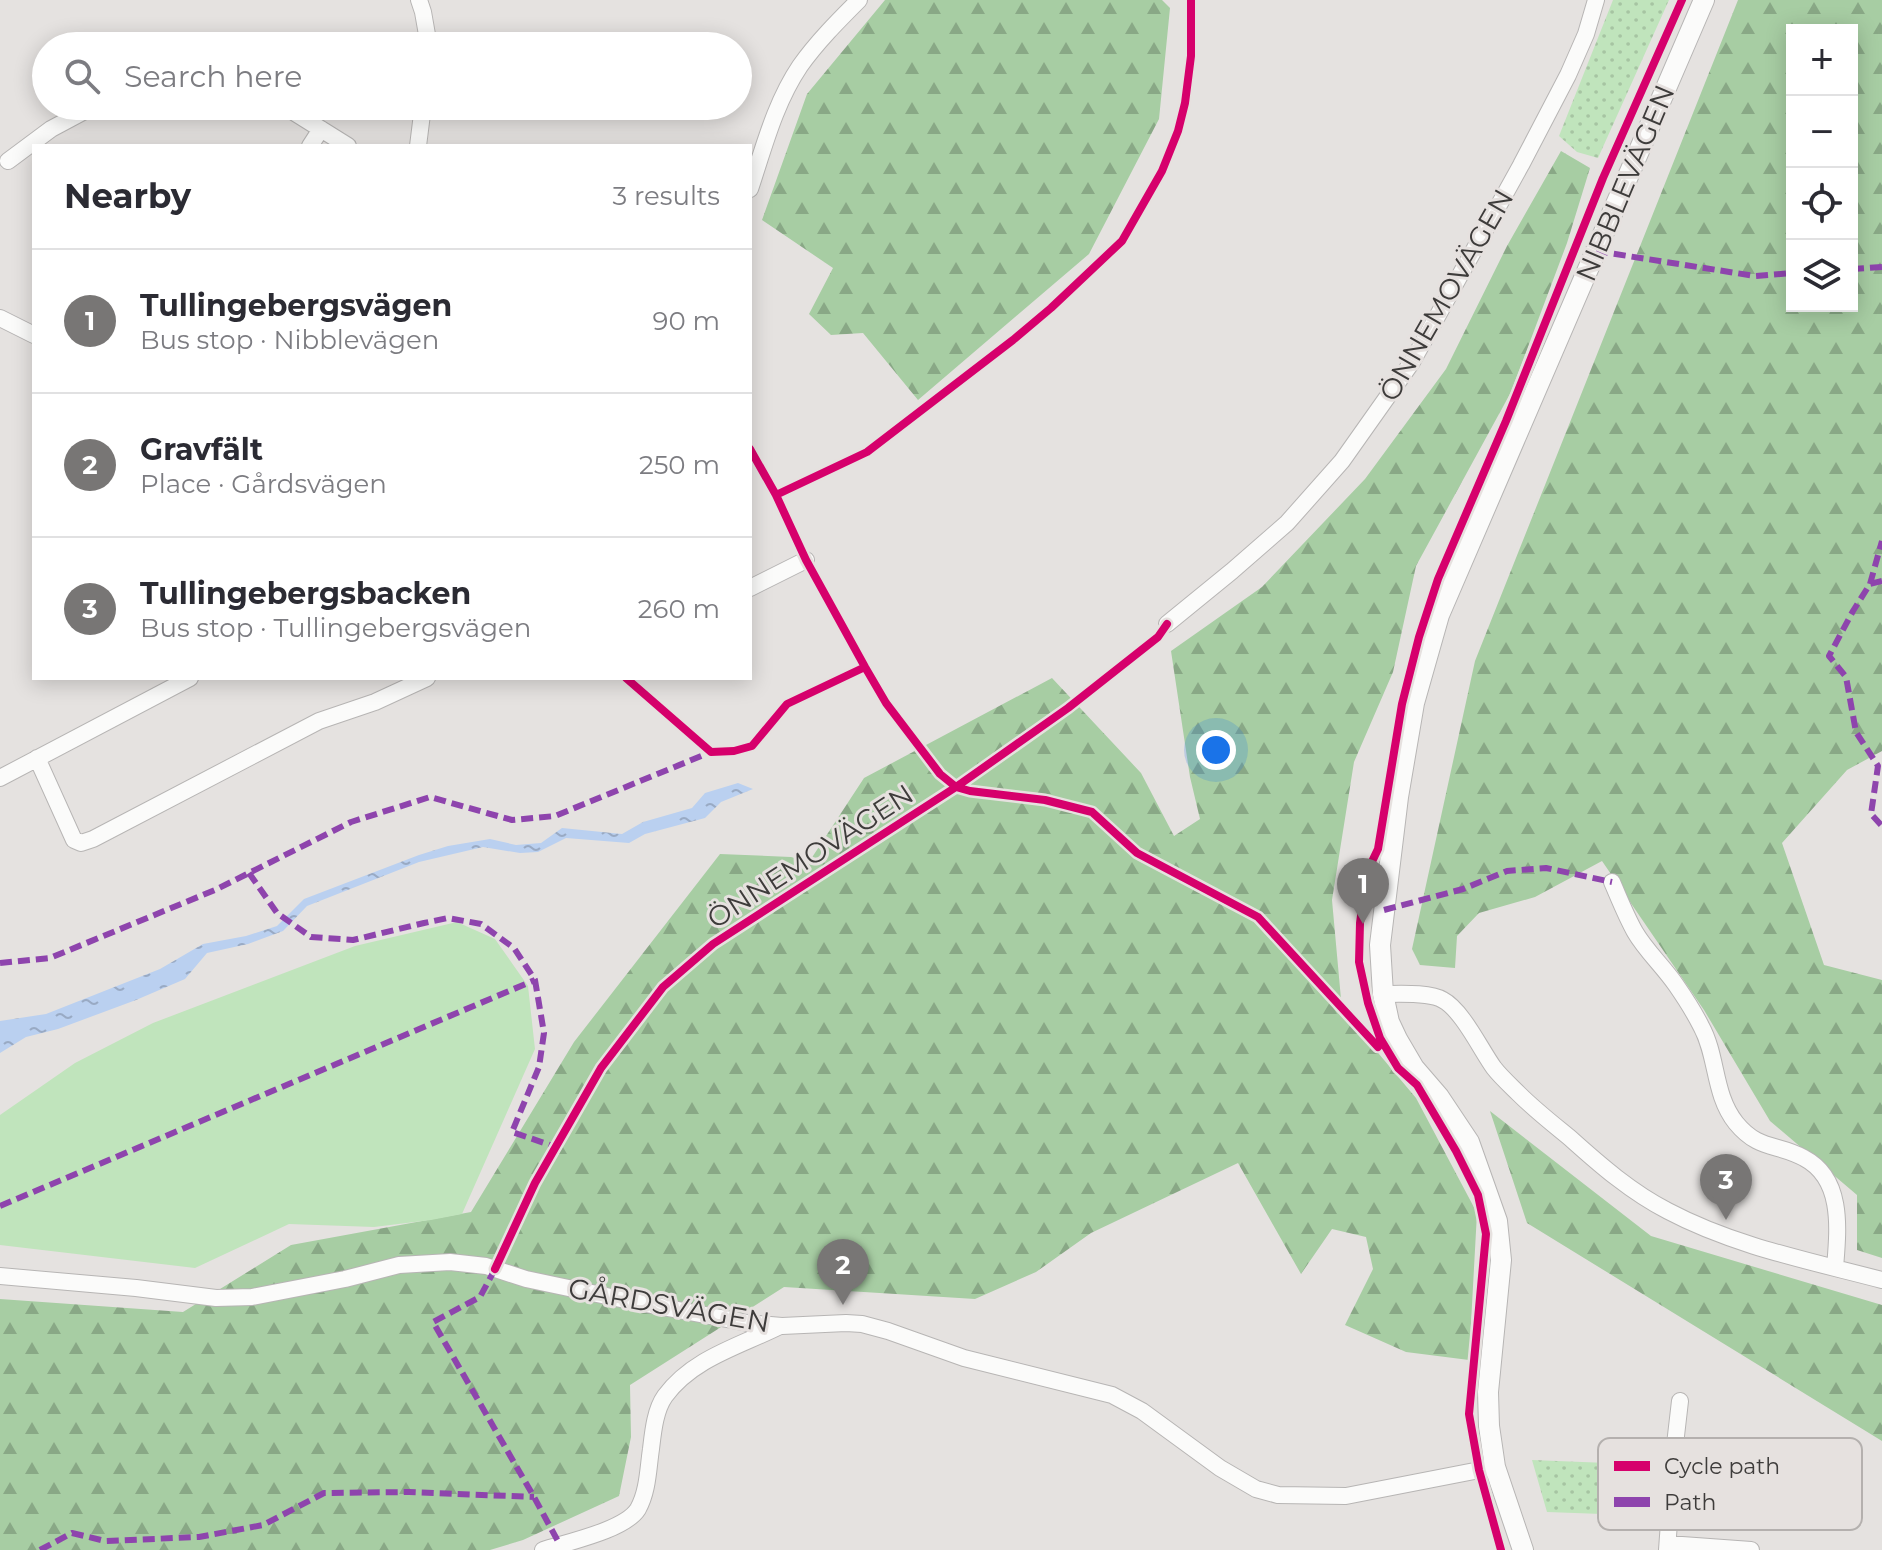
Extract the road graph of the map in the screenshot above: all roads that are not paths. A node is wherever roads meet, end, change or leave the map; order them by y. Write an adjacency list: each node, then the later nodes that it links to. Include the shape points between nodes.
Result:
1 (419, 0): 5 (street)
2 (859, 0): 14 (street, via 798,69 777,108)
3 (1596, 0): 19 (street, ÖNNEMOVÄGEN, via 1568,75 1412,362 1342,461 1287,523)
4 (1704, 0): 25 (street, NIBBLEVÄGEN, via 1439,615 1414,703 1398,797 1380,945)
5 (427, 32)
6 (68, 120): 13 (street)
7 (307, 120): 9 (street)
8 (421, 120): 12 (street)
9 (321, 129): 10 (street); 11 (street)
10 (311, 144)
11 (345, 144)
12 (418, 144)
13 (8, 161)
14 (752, 183)
15 (0, 318): 16 (street)
16 (32, 334)
17 (806, 560): 18 (street)
18 (752, 587)
19 (1167, 624)
20 (186, 680): 22 (street)
21 (423, 680): 22 (street, via 319,721 81,843 74,840)
22 (37, 758): 23 (street)
23 (0, 778)
24 (1612, 882): 26 (street, via 1635,933 1702,1027 1719,1092 1735,1122 1756,1142 1805,1158 1824,1173 1837,1214)
25 (1383, 994): 26 (street, via 1443,999 1521,1096 1613,1176 1665,1210 1705,1229); 32 (street, NIBBLEVÄGEN, via 1397,1039 1469,1142 1497,1221 1501,1260 1488,1392)
26 (1835, 1268): 28 (street)
27 (0, 1276): 29 (street, GÅRDSVÄGEN, via 252,1297 399,1265 450,1262 630,1301)
28 (1882, 1280)
29 (782, 1326): 32 (street, GÅRDSVÄGEN, via 862,1324 964,1358 1112,1395 1220,1468 1278,1495 1346,1496); 34 (street, via 702,1362 663,1398 646,1486 633,1515 619,1526)
30 (1680, 1401): 31 (street)
31 (1676, 1438)
32 (1495, 1467): 35 (street, NIBBLEVÄGEN)
33 (1668, 1547): 36 (street)
34 (543, 1550)
35 (1523, 1550)
36 (1751, 1550)

